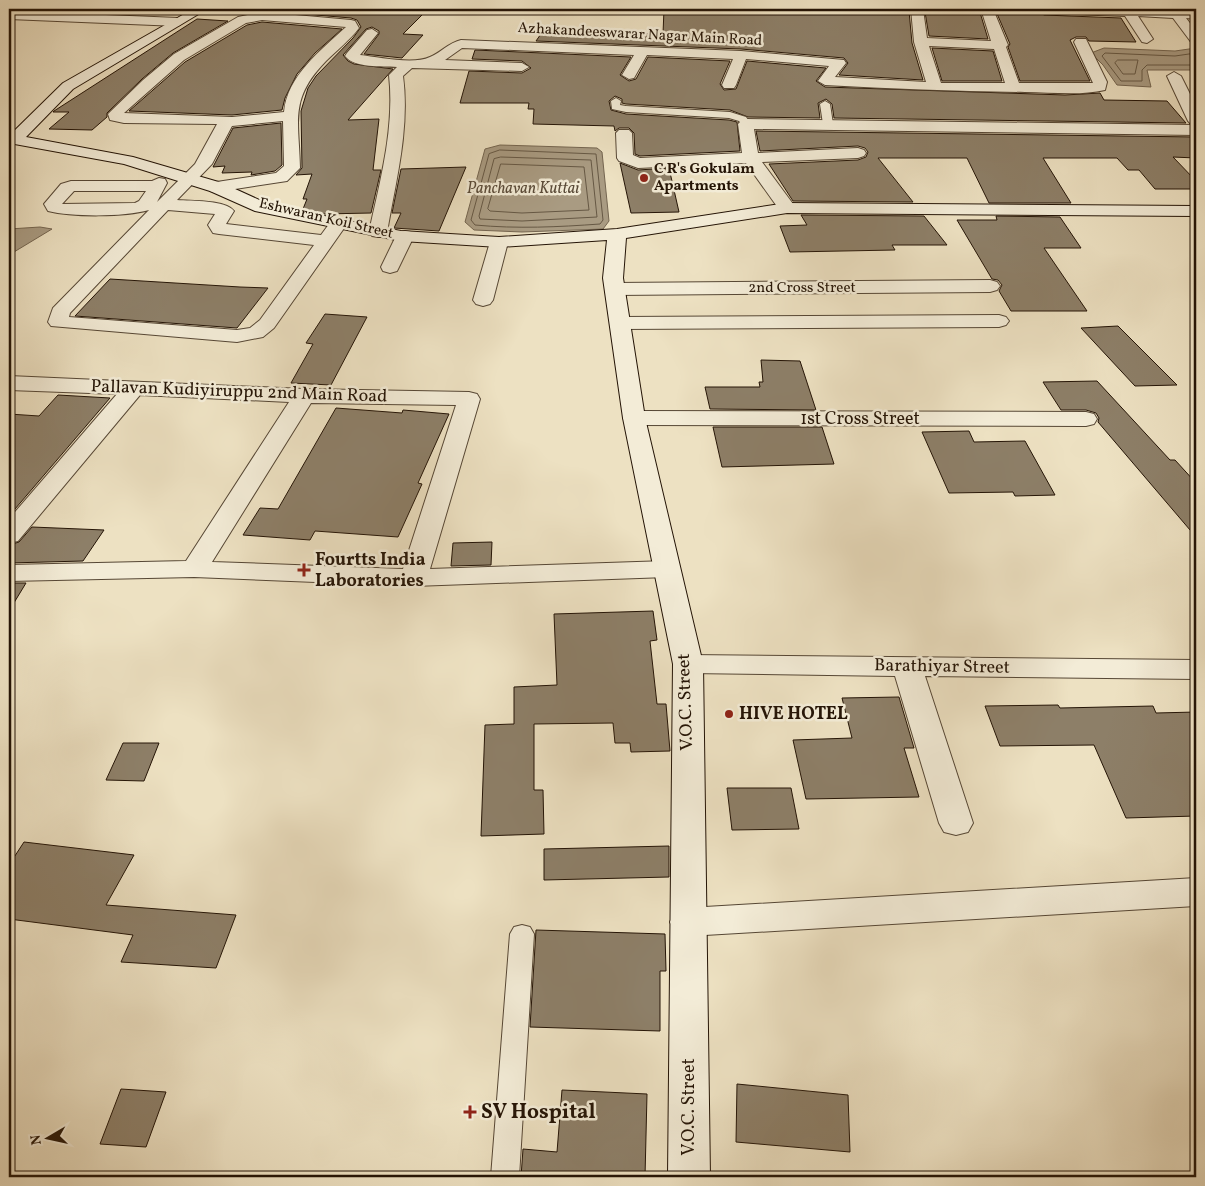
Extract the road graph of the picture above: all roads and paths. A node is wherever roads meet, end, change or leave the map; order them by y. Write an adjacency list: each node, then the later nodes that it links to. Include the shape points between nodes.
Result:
1 (80, 9): 10 (street)
2 (201, 9): 11 (street)
3 (917, 9): 15 (street)
4 (987, 9): 17 (street)
5 (1044, 9): 6 (street)
6 (1128, 10): 7 (street); 13 (street)
7 (1174, 12): 9 (street); 14 (street)
8 (9, 15): 10 (street)
9 (1196, 15)
10 (64, 17): 11 (street)
11 (178, 22): 38 (street, via 68,86)
12 (372, 33): 21 (street, Azhakandeeswarar Nagar Main Road, via 352,56)
13 (1147, 39)
14 (1196, 39)
15 (921, 42): 17 (street); 26 (street)
16 (1081, 42): 27 (street, via 1100,87)
17 (1001, 44): 27 (street)
18 (642, 52): 19 (street, Azhakandeeswarar Nagar Main Road); 20 (street, Azhakandeeswarar Nagar Main Road, via 461,44 448,48 436,60); 23 (street)
19 (741, 55): 25 (street); 28 (street, Azhakandeeswarar Nagar Main Road, via 838,63)
20 (423, 63): 21 (street, Azhakandeeswarar Nagar Main Road); 22 (street)
21 (408, 64): 48 (street, via 396,75 400,90 393,152)
22 (522, 67)
23 (629, 75)
24 (1196, 84): 30 (street, via 1176,79)
25 (729, 85)
26 (935, 87): 27 (street); 28 (street)
27 (1014, 88)
28 (825, 92): 35 (lane)
29 (616, 101): 34 (lane, via 615,106 619,108 730,115 743,119)
30 (1192, 102): 32 (street)
31 (292, 116): 33 (street); 33 (street, via 295,91 322,56 353,28 351,24 262,16 242,20 179,57 115,114 115,117 124,118); 43 (street, via 292,168 281,176)
32 (1196, 121)
33 (226, 122): 42 (street, via 216,145)
34 (746, 124): 35 (street); 40 (street)
35 (828, 124): 36 (street)
36 (1196, 130)
37 (624, 133): 40 (street, via 625,158 630,162)
38 (12, 138): 41 (street, Eshwaran Koil Street, via 128,160)
39 (858, 153): 40 (street)
40 (751, 159): 45 (street)
41 (166, 171): 42 (street, Eshwaran Koil Street); 44 (street)
42 (189, 178): 43 (street, Eshwaran Koil Street); 44 (street)
43 (216, 187): 47 (street, Eshwaran Koil Street, via 262,207)
44 (160, 195): 44 (street, via 136,208 62,208 53,204 71,186); 51 (street, via 225,211 217,225 219,228); 51 (street, via 60,312 58,322 256,333 267,324)
45 (787, 208): 46 (street, Eshwaran Koil Street); 49 (street, Eshwaran Koil Street)
46 (1196, 212)
47 (338, 224): 48 (street, Eshwaran Koil Street); 51 (street)
48 (378, 232): 50 (street, Eshwaran Koil Street)
49 (616, 234): 52 (street, Eshwaran Koil Street); 55 (street, V.O.C. Street)
50 (405, 236): 52 (street, Eshwaran Koil Street); 53 (street)
51 (324, 241)
52 (499, 242): 56 (street)
53 (390, 267)
54 (990, 286): 55 (street, 2nd Cross Street)
55 (615, 289): 58 (street, V.O.C. Street)
56 (483, 300)
57 (998, 322): 58 (street)
58 (620, 323): 62 (street, V.O.C. Street)
59 (9, 383): 60 (street, Pallavan Kudiyiruppu 2nd Main Road)
60 (134, 389): 61 (street, Pallavan Kudiyiruppu 2nd Main Road); 64 (street)
61 (304, 396): 65 (street); 68 (street, Pallavan Kudiyiruppu 2nd Main Road, via 469,399)
62 (634, 418): 63 (street, 1st Cross Street); 66 (street, V.O.C. Street)
63 (1086, 419)
64 (9, 535)
65 (194, 569): 67 (street); 68 (street)
66 (667, 569): 68 (street); 69 (street, V.O.C. Street)
67 (9, 573)
68 (414, 578)
69 (688, 664): 70 (street, Barathiyar Street); 74 (street, V.O.C. Street)
70 (907, 666): 71 (street, Barathiyar Street); 72 (street)
71 (1196, 670)
72 (956, 823)
73 (1196, 892): 74 (street)
74 (688, 922): 77 (street, V.O.C. Street)
75 (522, 934): 76 (lane)
76 (505, 1177)
77 (689, 1177)

